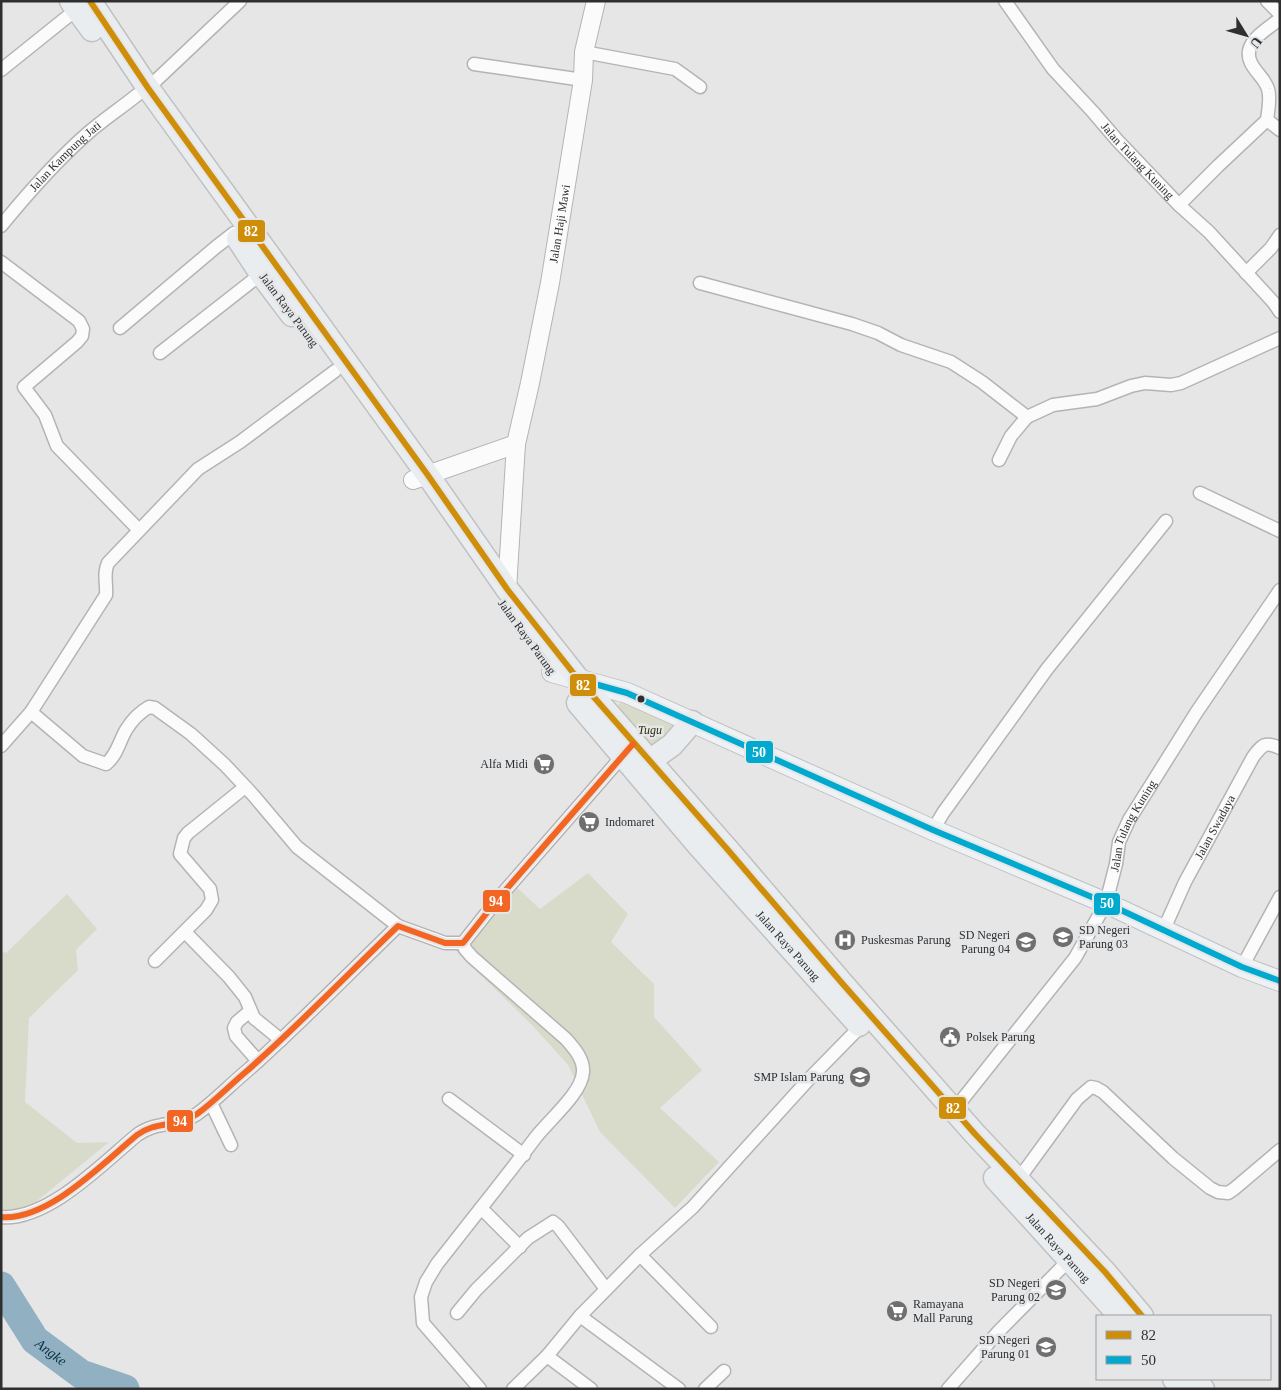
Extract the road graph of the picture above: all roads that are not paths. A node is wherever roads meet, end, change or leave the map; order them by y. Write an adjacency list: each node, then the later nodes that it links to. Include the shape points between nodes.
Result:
1 (240, 1): 13 (street, Jalan Kampung Jati)
2 (596, 1): 8 (street, Jalan Haji Mawi)
3 (1005, 1): 16 (street, Jalan Tulang Kuning, via 1053,69)
4 (1267, 1): 6 (street)
5 (80, 4): 10 (street); 13 (highway, Jalan Raya Parung)
6 (1280, 14)
7 (1280, 18): 14 (street, via 1253,41 1249,51 1250,62 1269,92)
8 (584, 52): 11 (street, Jalan Haji Mawi); 12 (street, via 675,69)
9 (474, 64): 11 (street)
10 (1, 70)
11 (583, 80): 30 (street, Jalan Haji Mawi, via 550,283)
12 (700, 87)
13 (143, 92): 17 (street, Jalan Kampung Jati, via 67,152); 18 (highway, Jalan Raya Parung); 32 (highway, Jalan Raya Parung)
14 (1267, 120): 15 (street); 16 (street)
15 (1280, 130)
16 (1179, 205): 21 (street, Jalan Tulang Kuning)
17 (1, 226)
18 (234, 233): 22 (highway, Jalan Raya Parung); 25 (street)
19 (1280, 235): 21 (street)
20 (1, 262): 35 (street, via 78,321 83,329 76,342 24,387 45,414 57,446)
21 (1246, 273): 24 (street, Jalan Tulang Kuning)
22 (261, 274): 27 (street); 28 (highway, Jalan Raya Parung)
23 (700, 282): 29 (street, via 852,324 951,362)
24 (1280, 312)
25 (120, 328)
26 (1280, 338): 29 (street, via 1181,383 1131,386 1097,399 1054,405)
27 (160, 353)
28 (335, 371): 32 (highway, Jalan Raya Parung); 35 (street, via 198,469)
29 (1028, 417): 31 (street, via 1011,436)
30 (516, 444): 32 (street); 37 (street, Jalan Haji Mawi)
31 (999, 460)
32 (420, 477): 37 (highway, Jalan Raya Parung); 39 (highway, Jalan Raya Parung, via 501,602)
33 (1200, 493): 36 (street)
34 (1166, 521): 47 (street, via 1047,669)
35 (138, 530): 41 (street, via 108,563 105,570 106,595)
36 (1280, 531)
37 (507, 588): 40 (highway, Jalan Raya Parung)
38 (1280, 590): 49 (street, Jalan Tulang Kuning, via 1196,713 1129,820 1119,842)
39 (552, 672): 40 (main road); 45 (highway, Jalan Raya Parung)
40 (578, 680): 42 (main road, via 627,693); 45 (highway, Jalan Raya Parung)
41 (31, 712): 43 (street); 46 (street, via 83,756 106,764 113,758 126,729 140,712 149,707 155,708 191,734)
42 (692, 722): 45 (highway, via 672,745); 47 (main road)
43 (1, 746)
44 (1280, 748): 51 (street, Jalan Swadaya, via 1266,744 1253,758 1185,882)
45 (635, 758): 53 (street, via 498,900); 57 (highway, Jalan Raya Parung)
46 (245, 786): 50 (street, via 297,847); 52 (street, via 184,838 180,854 210,889 212,900)
47 (933, 830): 49 (main road)
48 (1280, 896): 55 (street)
49 (1106, 903): 51 (main road); 64 (street, Jalan Tulang Kuning, via 1075,958)
50 (398, 926): 53 (street, via 445,943); 60 (street)
51 (1164, 929): 55 (main road)
52 (184, 932): 54 (street); 58 (street, via 245,996)
53 (463, 943): 67 (street, via 472,958 573,1046 582,1063 580,1084)
54 (155, 960)
55 (1242, 967): 56 (main road)
56 (1280, 982)
57 (835, 988): 59 (highway, Jalan Raya Parung); 64 (highway, Jalan Raya Parung)
58 (250, 1011): 60 (street); 61 (street, via 234,1028 236,1036)
59 (860, 1027): 72 (street, via 693,1207); 73 (highway, Jalan Raya Parung)
60 (281, 1040): 61 (street)
61 (258, 1061): 63 (street)
62 (448, 1099): 67 (street)
63 (211, 1103): 65 (street); 70 (street, via 186,1120 141,1132 45,1208)
64 (954, 1110): 68 (highway, Jalan Raya Parung)
65 (231, 1145)
66 (1280, 1150): 68 (street, via 1234,1190 1218,1192 1173,1158 1103,1092 1091,1087 1077,1099)
67 (524, 1155): 69 (street)
68 (1018, 1180): 73 (highway, Jalan Raya Parung)
69 (481, 1208): 71 (street); 82 (street, via 437,1264 421,1297 423,1323)
70 (5, 1218)
71 (520, 1247): 74 (street, via 539,1230 555,1222); 75 (street)
72 (640, 1254): 74 (street); 79 (street)
73 (1075, 1254): 76 (highway, Jalan Raya Parung); 77 (highway, Jalan Raya Parung); 87 (street, via 999,1331)
74 (606, 1289): 78 (street)
75 (457, 1313)
76 (1119, 1315)
77 (1141, 1315)
78 (580, 1316): 80 (street); 85 (street)
79 (711, 1327)
80 (547, 1356): 83 (street); 84 (street)
81 (724, 1371): 86 (street)
82 (480, 1389)
83 (513, 1389)
84 (591, 1389)
85 (679, 1389)
86 (705, 1389)
87 (948, 1389)

